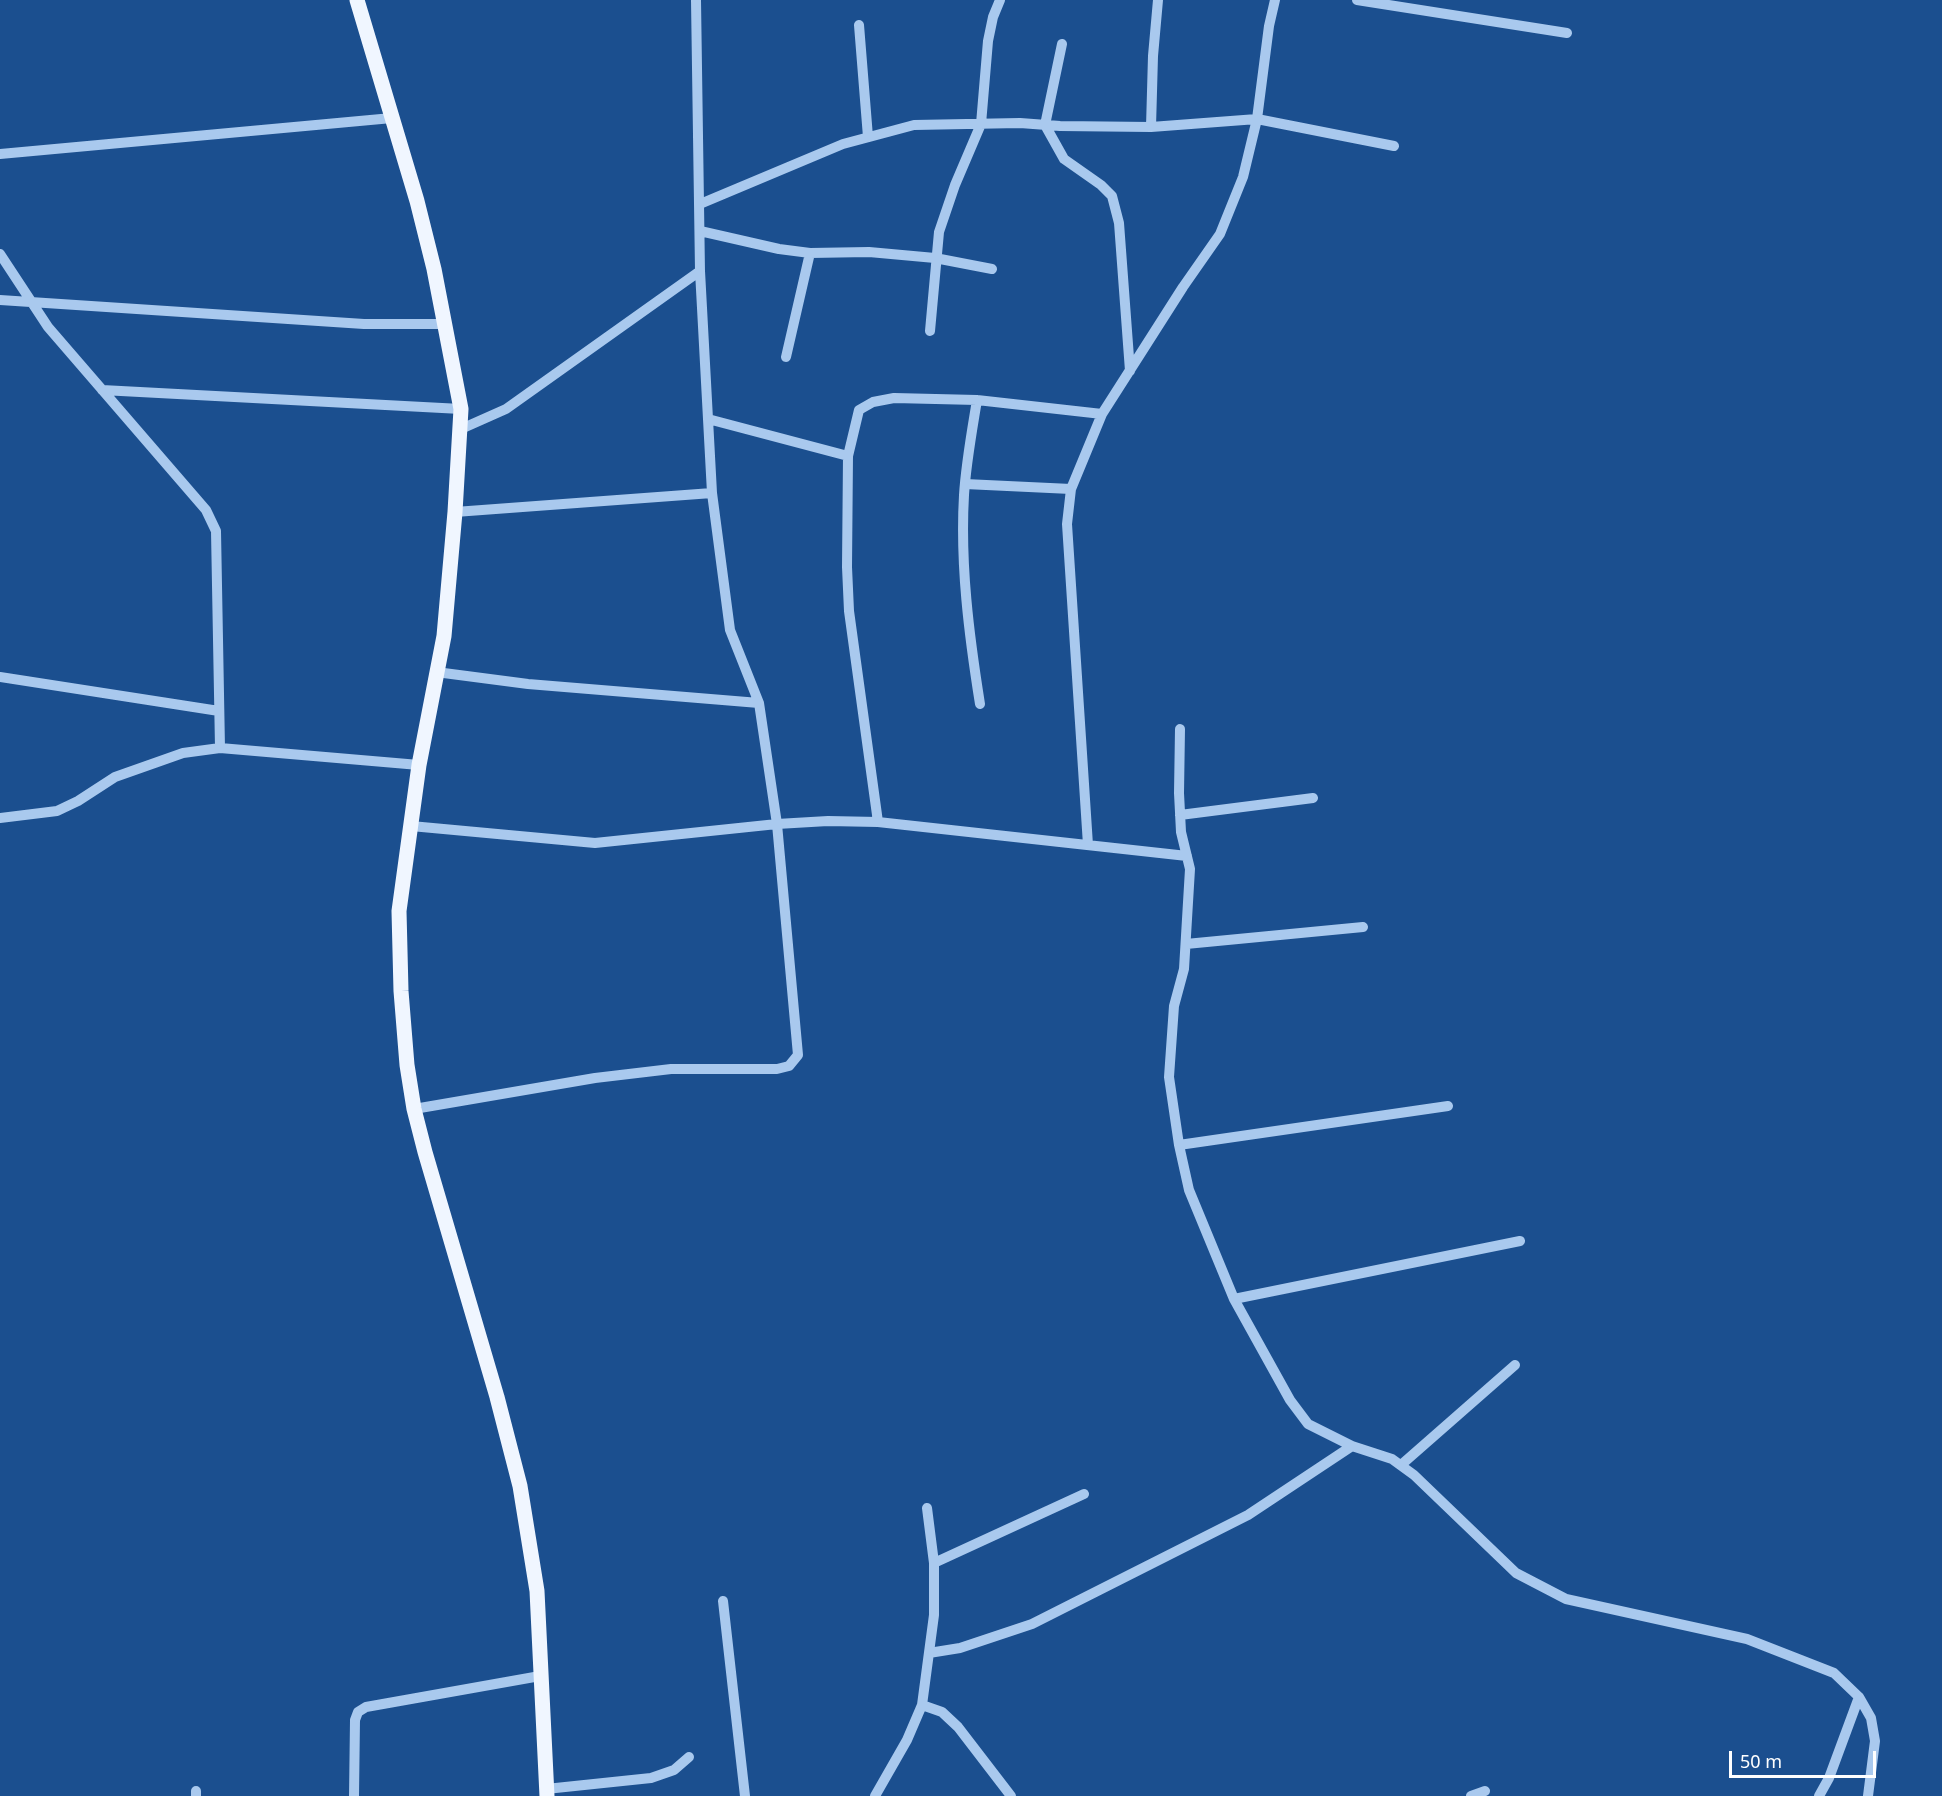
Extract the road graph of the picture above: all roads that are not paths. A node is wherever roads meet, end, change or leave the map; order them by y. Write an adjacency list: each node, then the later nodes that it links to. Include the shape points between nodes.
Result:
1 (357, 0): 10 (main road)
2 (696, 0): 18 (street)
3 (1000, 0): 12 (street, via 988,41)
4 (1158, 0): 14 (street)
5 (1275, 0): 11 (street)
6 (1357, 0): 8 (street)
7 (859, 25): 15 (street)
8 (1567, 33)
9 (1062, 44): 13 (street)
10 (392, 118): 17 (street); 27 (main road, via 434,269)
11 (1257, 119): 14 (street); 16 (street); 30 (street, via 1243,177 1220,234)
12 (981, 124): 13 (street); 15 (street, via 914,125); 22 (street, via 955,185 939,232)
13 (1045, 125): 14 (street); 30 (street, via 1064,159 1112,196 1119,223)
14 (1151, 127)
15 (868, 137): 18 (street)
16 (1394, 146)
17 (0, 154)
18 (700, 204): 19 (street)
19 (700, 231): 20 (street); 24 (street)
20 (810, 253): 22 (street, via 868,252); 29 (street)
21 (0, 254): 26 (street)
22 (935, 258): 23 (street); 28 (street)
23 (992, 269)
24 (700, 271): 35 (street); 36 (street, via 506,409)
25 (0, 300): 26 (street)
26 (32, 302): 27 (street, via 364,324); 31 (street, via 48,327)
27 (444, 324): 33 (main road)
28 (930, 331)
29 (786, 357)
30 (1130, 371): 34 (street)
31 (102, 390): 33 (street); 46 (street, via 206,510 216,531)
32 (976, 400): 34 (street); 37 (street, via 894,398 873,402 859,410); 38 (street)
33 (461, 409): 36 (main road)
34 (1102, 414): 39 (street)
35 (708, 419): 37 (street); 40 (street)
36 (461, 429): 41 (main road)
37 (848, 456): 53 (street, via 849,611)
38 (965, 484): 39 (street); 45 (street, via 963,531 969,639)
39 (1071, 489): 56 (street, via 1068,534)
40 (712, 493): 41 (street); 44 (street, via 730,630)
41 (455, 512): 42 (main road, via 444,636)
42 (436, 672): 44 (street, via 528,684); 49 (main road)
43 (0, 677): 46 (street)
44 (759, 703): 54 (street)
45 (981, 704)
46 (219, 711): 48 (street)
47 (1180, 729): 51 (street)
48 (220, 748): 49 (street); 52 (street, via 183,753 115,777 57,811)
49 (419, 765): 55 (main road)
50 (1313, 798): 51 (street)
51 (1180, 816): 57 (street)
52 (0, 818)
53 (878, 822): 54 (street); 56 (street)
54 (777, 824): 55 (street, via 595,843); 61 (street, via 798,1056 789,1066 671,1069)
55 (411, 826): 61 (main road, via 399,911 401,991)
56 (1088, 845): 57 (street)
57 (1187, 856): 59 (street, via 1190,869)
58 (1363, 927): 59 (street)
59 (1186, 944): 62 (street, via 1174,1006 1169,1077)
60 (1448, 1106): 62 (street)
61 (414, 1109): 73 (main road, via 520,1486 537,1591)
62 (1179, 1145): 64 (street, via 1189,1190)
63 (1520, 1241): 64 (street)
64 (1234, 1299): 66 (street, via 1290,1400 1308,1424)
65 (1515, 1365): 67 (street)
66 (1352, 1446): 67 (street); 72 (street, via 1248,1515 1032,1624 960,1648)
67 (1401, 1465): 74 (street, via 1516,1573 1540,1587 1566,1599 1747,1638 1834,1673)
68 (1084, 1494): 70 (street)
69 (927, 1508): 70 (street)
70 (934, 1563): 72 (street)
71 (723, 1601): 80 (street)
72 (929, 1653): 75 (street)
73 (540, 1676): 78 (main road); 79 (street, via 366,1707 358,1712)
74 (1859, 1697): 84 (street); 85 (street, via 1871,1719 1875,1741)
75 (922, 1705): 81 (street); 82 (street, via 942,1712 958,1727)
76 (689, 1757): 78 (street, via 674,1770 651,1778)
77 (1485, 1791): 83 (street)
78 (546, 1793)
79 (354, 1796)
80 (745, 1796)
81 (875, 1796)
82 (1011, 1796)
83 (1471, 1796)
84 (1819, 1796)
85 (1868, 1796)

